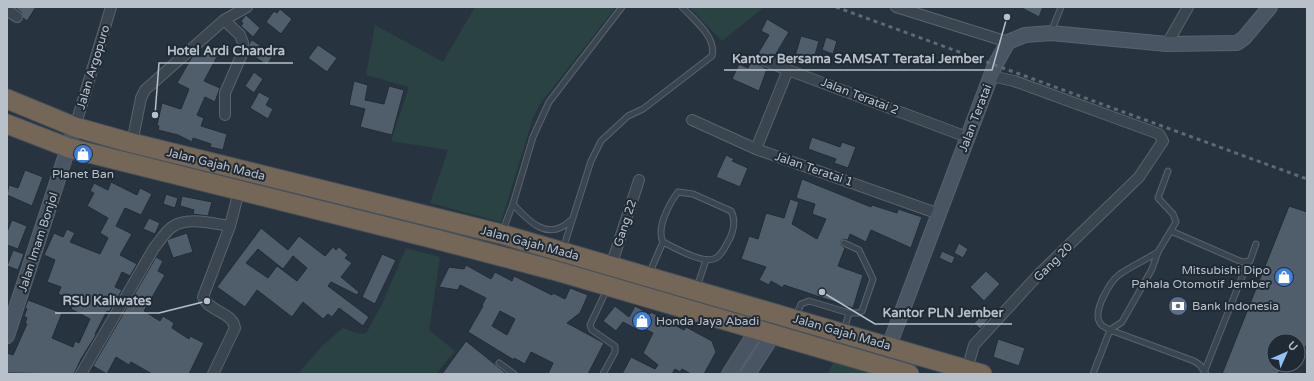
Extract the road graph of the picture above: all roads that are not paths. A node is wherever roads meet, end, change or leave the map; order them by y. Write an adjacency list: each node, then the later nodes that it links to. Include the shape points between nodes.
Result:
1 (111, 7): 23 (street, Jalan Argopuro)
2 (247, 7): 12 (street)
3 (622, 7): 32 (lane, via 549,102 533,137)
4 (682, 7): 35 (lane, via 704,30 711,42 712,56 643,109 628,116 601,141 591,161)
5 (896, 7): 9 (street)
6 (1061, 7): 13 (lane)
7 (1188, 7): 15 (street)
8 (1270, 7): 15 (main road, via 1237,43)
9 (908, 8): 14 (street)
10 (7, 10): 11 (street)
11 (18, 17)
12 (224, 20): 20 (street, via 240,35 243,43 242,54 225,93); 25 (street, via 145,90 141,98)
13 (1051, 33): 14 (main road, via 1025,35); 15 (main road)
14 (1008, 42): 18 (main road, Jalan Teratai)
15 (1167, 44)
16 (763, 60): 17 (street, Jalan Teratai 2)
17 (788, 70): 24 (street, Jalan Teratai 2); 27 (street)
18 (991, 76): 24 (main road, Jalan Teratai); 58 (street, Gang 20, via 1014,81 1159,134 1163,141 1138,177 1040,274 974,345)
19 (7, 99): 23 (highway, Jalan Gajah Mada)
20 (225, 115)
21 (692, 120): 27 (street, Jalan Teratai 1)
22 (7, 124): 26 (highway, Jalan Gajah Mada)
23 (75, 127): 25 (highway, Jalan Gajah Mada); 26 (main road)
24 (967, 136): 34 (main road, Jalan Teratai)
25 (132, 144): 30 (highway, Jalan Gajah Mada)
26 (68, 148): 31 (highway, Jalan Gajah Mada); 55 (main road, Jalan Imam Bonjol)
27 (756, 149): 34 (street, Jalan Teratai 1)
28 (1168, 171): 37 (lane, via 1158,198 1173,214 1176,222)
29 (639, 180): 46 (street, Gang 22)
30 (323, 190): 33 (highway); 38 (highway, Jalan Gajah Mada)
31 (239, 191): 33 (highway, Jalan Gajah Mada); 36 (street)
32 (513, 204): 35 (lane, via 524,217 539,227 551,230 562,228); 38 (lane)
33 (319, 210): 48 (highway, Jalan Gajah Mada, via 435,238)
34 (939, 214): 56 (main road, Jalan Teratai)
35 (571, 220): 42 (lane)
36 (230, 226): 60 (street, via 194,221 173,226 154,248); 61 (street, via 203,298 208,306 232,320 235,328)
37 (1172, 231): 43 (lane); 45 (lane, via 1242,262)
38 (501, 234): 42 (highway, Jalan Gajah Mada)
39 (663, 242): 44 (lane); 44 (lane, via 660,237 663,224 673,199 678,192 692,194 731,211 733,215 731,235 722,253 715,259); 47 (lane)
40 (844, 243): 50 (lane, via 859,250 873,279 862,311)
41 (1256, 244): 45 (lane)
42 (562, 252): 46 (highway, Jalan Gajah Mada)
43 (1158, 252): 52 (lane, via 1152,269 1122,322); 52 (lane, via 1119,275 1112,283 1097,313 1100,324)
44 (706, 260): 49 (lane)
45 (1248, 262): 59 (lane)
46 (611, 266): 47 (highway, Jalan Gajah Mada)
47 (648, 276): 49 (highway, Jalan Gajah Mada)
48 (608, 286): 53 (highway, Jalan Gajah Mada); 63 (lane, via 590,325 592,330 615,346 615,352)
49 (697, 290): 51 (highway, Jalan Gajah Mada)
50 (849, 313): 51 (lane, via 806,301 801,304); 54 (lane)
51 (795, 319): 54 (highway, Jalan Gajah Mada)
52 (1110, 330): 59 (lane, via 1194,361); 67 (lane)
53 (765, 332): 64 (main road); 65 (main road); 66 (highway, Jalan Gajah Mada)
54 (843, 333): 56 (highway, Jalan Gajah Mada)
55 (7, 336)
56 (889, 346): 58 (highway, Jalan Gajah Mada)
57 (499, 363): 62 (lane)
58 (974, 372)
59 (1205, 372)
60 (81, 374)
61 (213, 374)
62 (514, 374)
63 (603, 374)
64 (729, 374)
65 (748, 374)
66 (909, 374)
67 (1094, 374)

